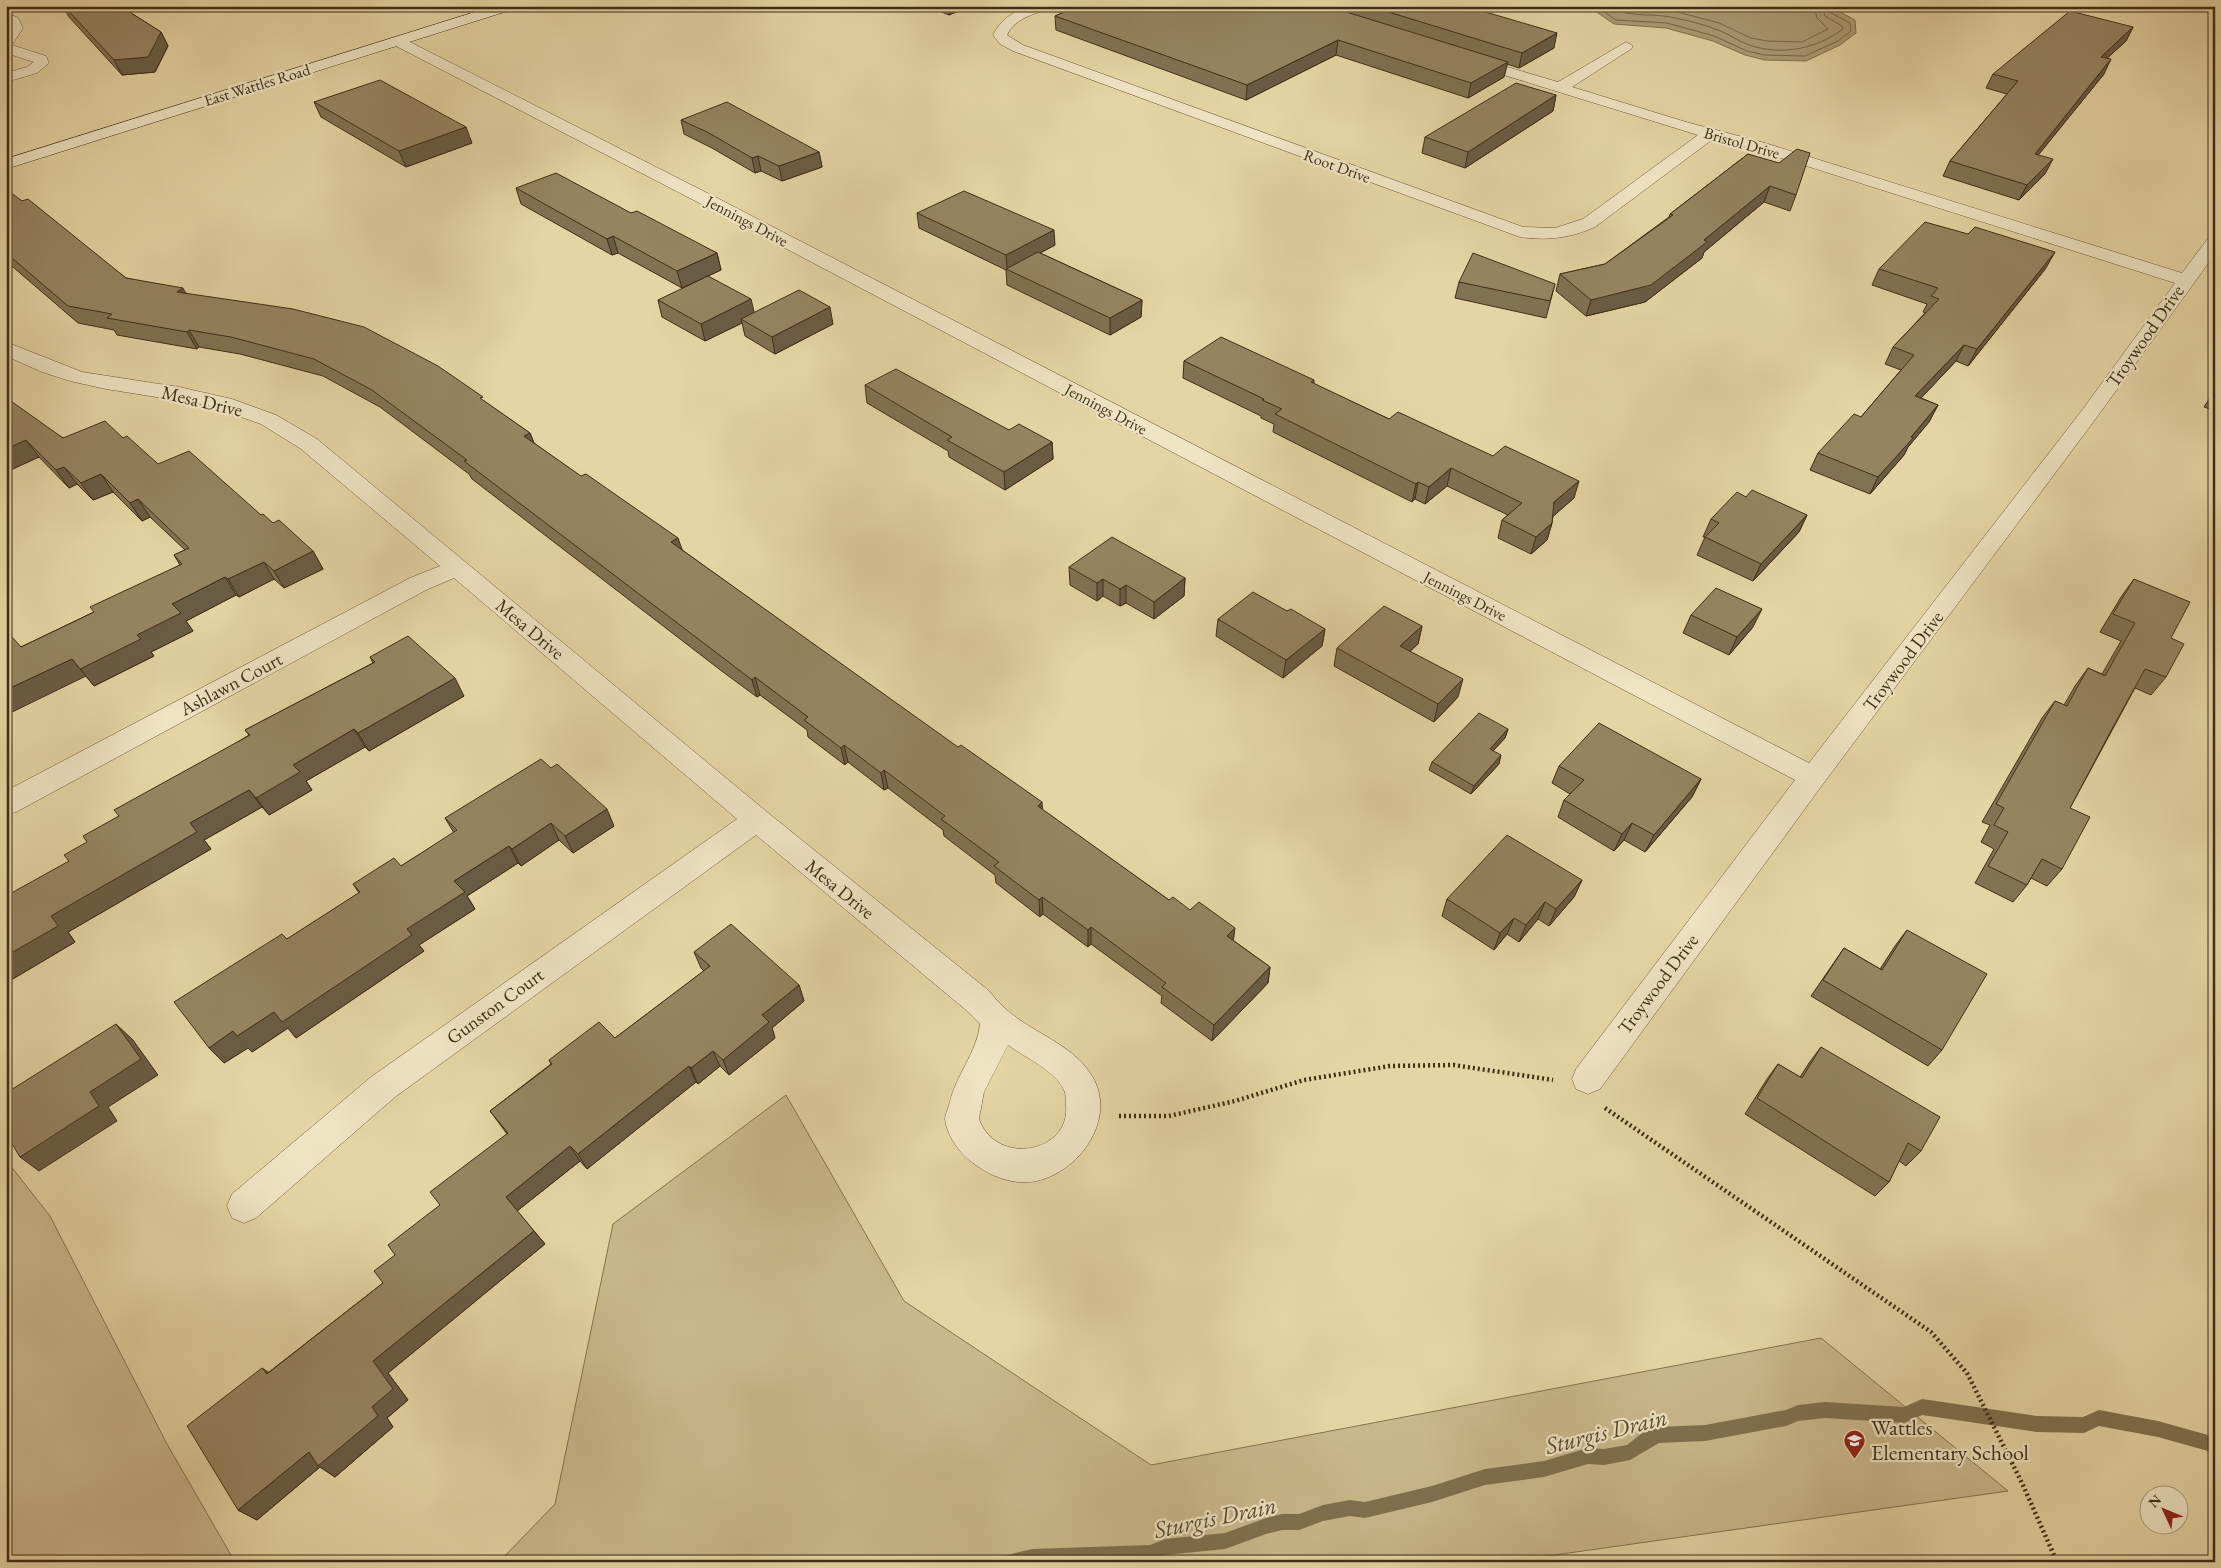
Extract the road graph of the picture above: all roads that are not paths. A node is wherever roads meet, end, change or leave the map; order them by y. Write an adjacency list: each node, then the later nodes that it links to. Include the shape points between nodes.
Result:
1 (509, 6): 4 (street, East Wattles Road)
2 (1042, 6): 11 (street, Root Drive, via 1009,21 1000,35 1027,52 1520,232 1553,235 1589,223)
3 (6, 16): 5 (street, via 16,28)
4 (398, 41): 12 (street, East Wattles Road); 17 (street, Jennings Drive)
5 (6, 44)
6 (1626, 46): 10 (street)
7 (6, 48): 9 (street, via 36,56 42,63 32,70)
8 (1457, 56): 10 (street, Bristol Drive)
9 (6, 78)
10 (1559, 88): 11 (street, Bristol Drive)
11 (1711, 134): 14 (street, Bristol Drive)
12 (6, 164)
13 (2212, 250): 14 (street, Troywood Drive)
14 (2185, 280): 17 (street, Troywood Drive, via 2090,413)
15 (6, 348): 16 (street, Mesa Drive, via 36,363 77,377 194,396 245,410 276,423 309,444)
16 (457, 568): 18 (street, Ashlawn Court, via 418,584); 19 (street, Mesa Drive)
17 (1813, 777): 21 (street, Troywood Drive)
18 (6, 804)
19 (757, 820): 20 (street, Mesa Drive, via 977,1000); 22 (street, Gunston Court, via 383,1087)
20 (996, 1020): 20 (street, Mesa Drive, via 994,1040 968,1090 962,1119 978,1147 997,1161 1019,1166 1040,1163 1063,1150 1077,1134 1084,1116 1081,1087 1066,1067)
21 (1584, 1085)
22 (244, 1206)

